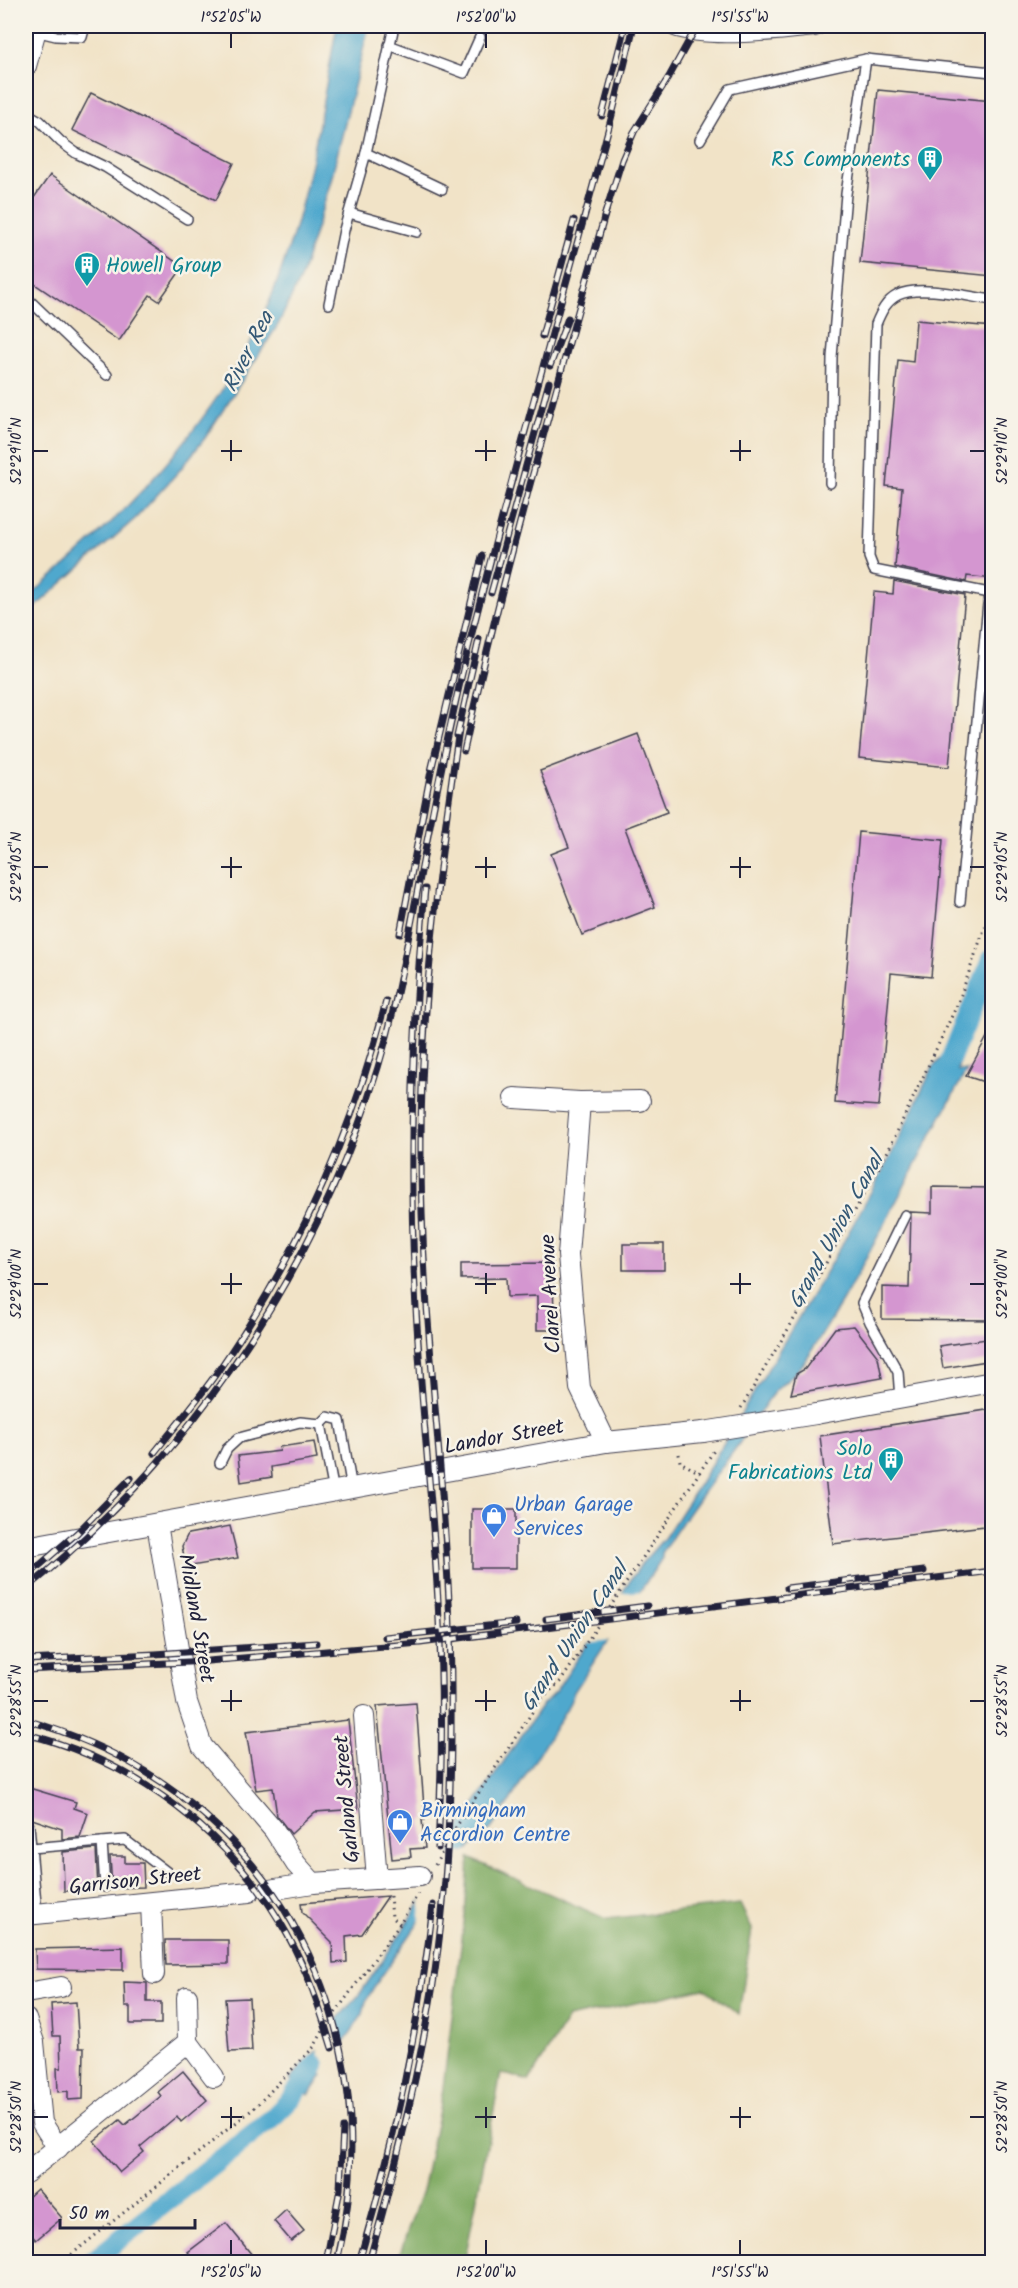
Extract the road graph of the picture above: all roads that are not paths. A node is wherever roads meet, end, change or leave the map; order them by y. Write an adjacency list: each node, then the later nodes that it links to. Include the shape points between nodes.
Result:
1 (86, 26): 5 (lane, via 82,37 56,36)
2 (394, 26): 7 (lane)
3 (675, 26): 4 (street, via 685,30 751,32)
4 (815, 26)
5 (36, 28): 9 (street)
6 (480, 37): 7 (lane, via 464,73)
7 (389, 45): 13 (lane)
8 (866, 59): 10 (lane); 12 (lane, via 730,89); 22 (lane, via 846,194 832,357)
9 (26, 66)
10 (993, 72)
11 (26, 113): 16 (lane, via 76,153)
12 (700, 140)
13 (366, 153): 14 (lane); 15 (lane)
14 (442, 189)
15 (349, 213): 17 (lane); 20 (lane)
16 (187, 219)
17 (417, 232)
18 (26, 297): 21 (lane)
19 (993, 300): 23 (lane, via 919,291 899,294 883,308 876,324 869,557 874,570)
20 (329, 304)
21 (107, 375)
22 (830, 483)
23 (991, 593): 24 (lane)
24 (960, 902)
25 (514, 1098): 27 (street)
26 (640, 1101): 27 (street)
27 (580, 1102): 32 (street, Clarel Avenue, via 568,1255 580,1388)
28 (905, 1215): 30 (lane, via 862,1303 898,1372)
29 (993, 1382): 30 (street, Landor Street)
30 (900, 1399): 32 (street, Landor Street, bridge, via 711,1438 678,1435)
31 (321, 1424): 33 (lane, via 300,1422 239,1438); 34 (lane); 34 (lane, via 328,1418 340,1420)
32 (606, 1442): 34 (street, Landor Street)
33 (220, 1463)
34 (343, 1490): 35 (street, Landor Street)
35 (157, 1524): 36 (street, Landor Street); 44 (street, Midland Street, via 187,1702 202,1746 274,1830)
36 (26, 1547)
37 (363, 1716): 42 (street, Garland Street)
38 (29, 1825): 40 (lane)
39 (102, 1842): 40 (lane); 41 (lane, via 125,1840); 45 (lane)
40 (31, 1848): 47 (lane)
41 (167, 1872)
42 (383, 1879): 43 (street, Garrison Street); 44 (street, Garrison Street)
43 (423, 1881)
44 (313, 1883): 46 (street, Garrison Street)
45 (105, 1887)
46 (151, 1902): 47 (street, Garrison Street); 48 (street)
47 (31, 1914)
48 (154, 1974)
49 (61, 1987): 50 (street)
50 (26, 1993)
51 (187, 1997): 53 (street)
52 (26, 2019): 55 (street, via 33,2042)
53 (188, 2042): 54 (street); 56 (street)
54 (214, 2077)
55 (32, 2087): 56 (street, via 42,2123)
56 (58, 2148): 57 (street)
57 (26, 2173)

